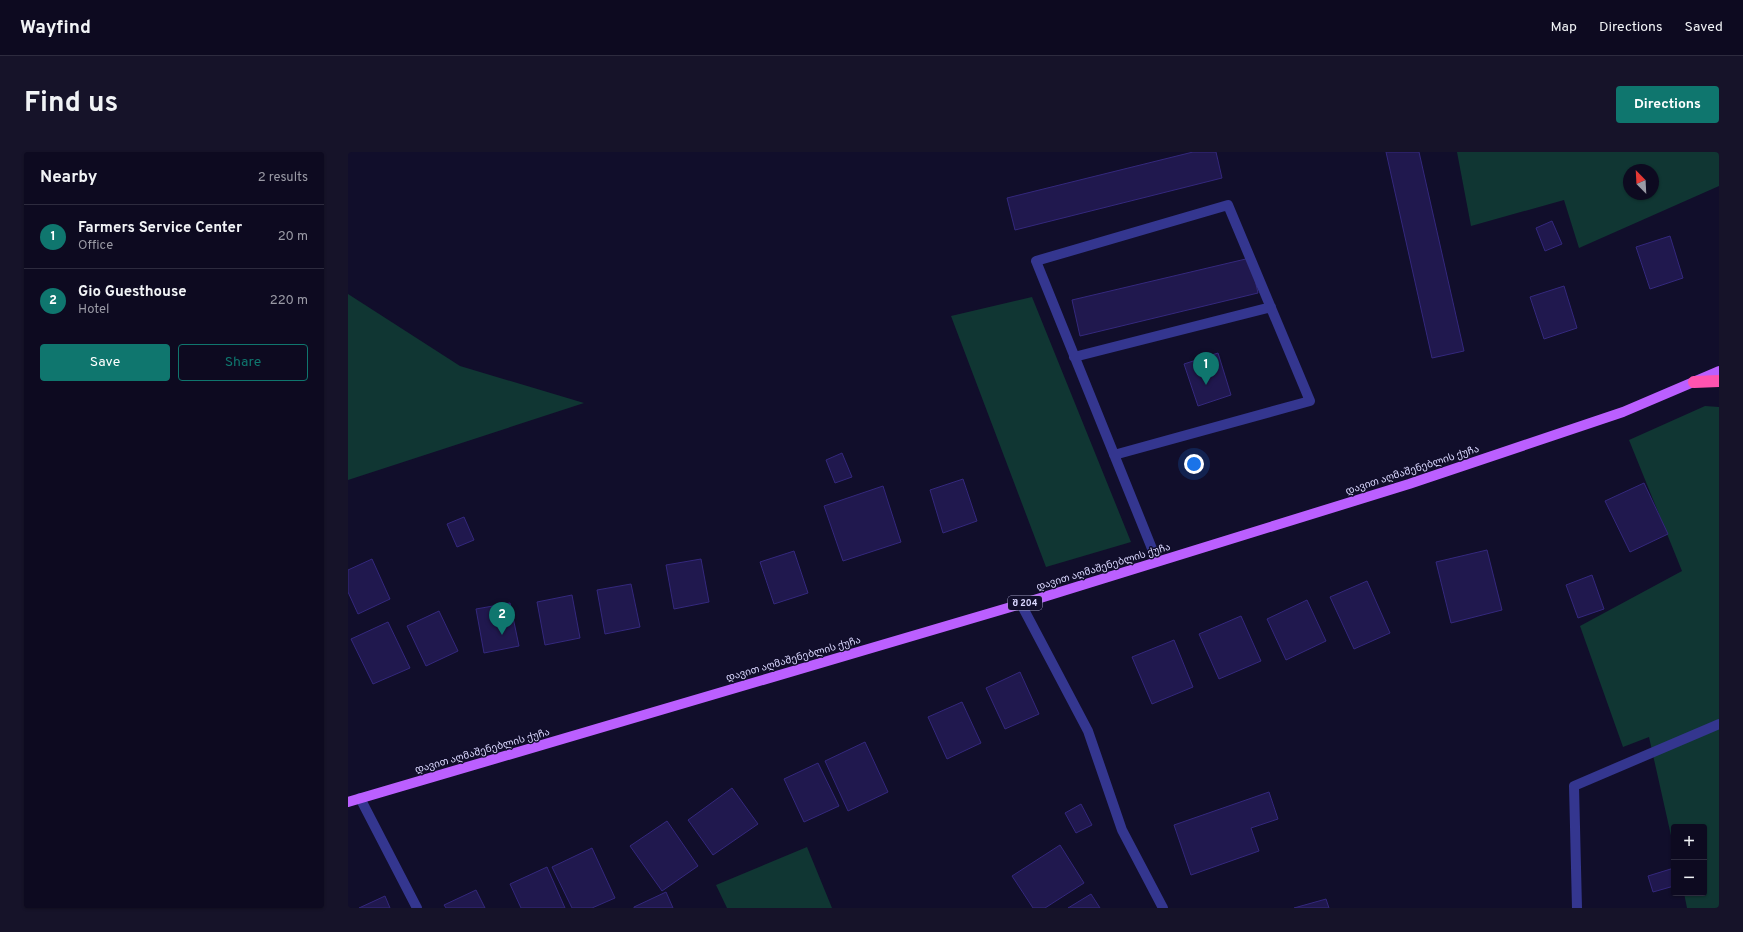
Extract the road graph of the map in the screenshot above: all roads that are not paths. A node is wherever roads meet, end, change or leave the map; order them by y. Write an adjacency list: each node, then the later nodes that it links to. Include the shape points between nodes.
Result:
1 (1270, 307): 2 (street); 2 (street, via 1228,205 1036,260); 6 (street, via 1310,401)
2 (1074, 357): 6 (street)
3 (1719, 371): 5 (main road, დავით აღმაშენებლის ქუჩა / შ 204)
4 (1719, 381): 5 (highway)
5 (1694, 382): 7 (main road, დავით აღმაშენებლის ქუჩა / შ 204, via 1623,412 1409,484)
6 (1114, 455): 7 (street)
7 (1157, 561): 8 (main road, დავით აღმაშენებლის ქუჩა / შ 204)
8 (1021, 604): 10 (main road, დავით აღმაშენებლის ქუჩა / შ 204); 13 (street, via 1088,731 1122,830)
9 (1719, 724): 14 (street, via 1574,786)
10 (360, 798): 11 (main road, დავით აღმაშენებლის ქუჩა / შ 204); 12 (street)
11 (348, 802)
12 (417, 908)
13 (1163, 908)
14 (1577, 908)

